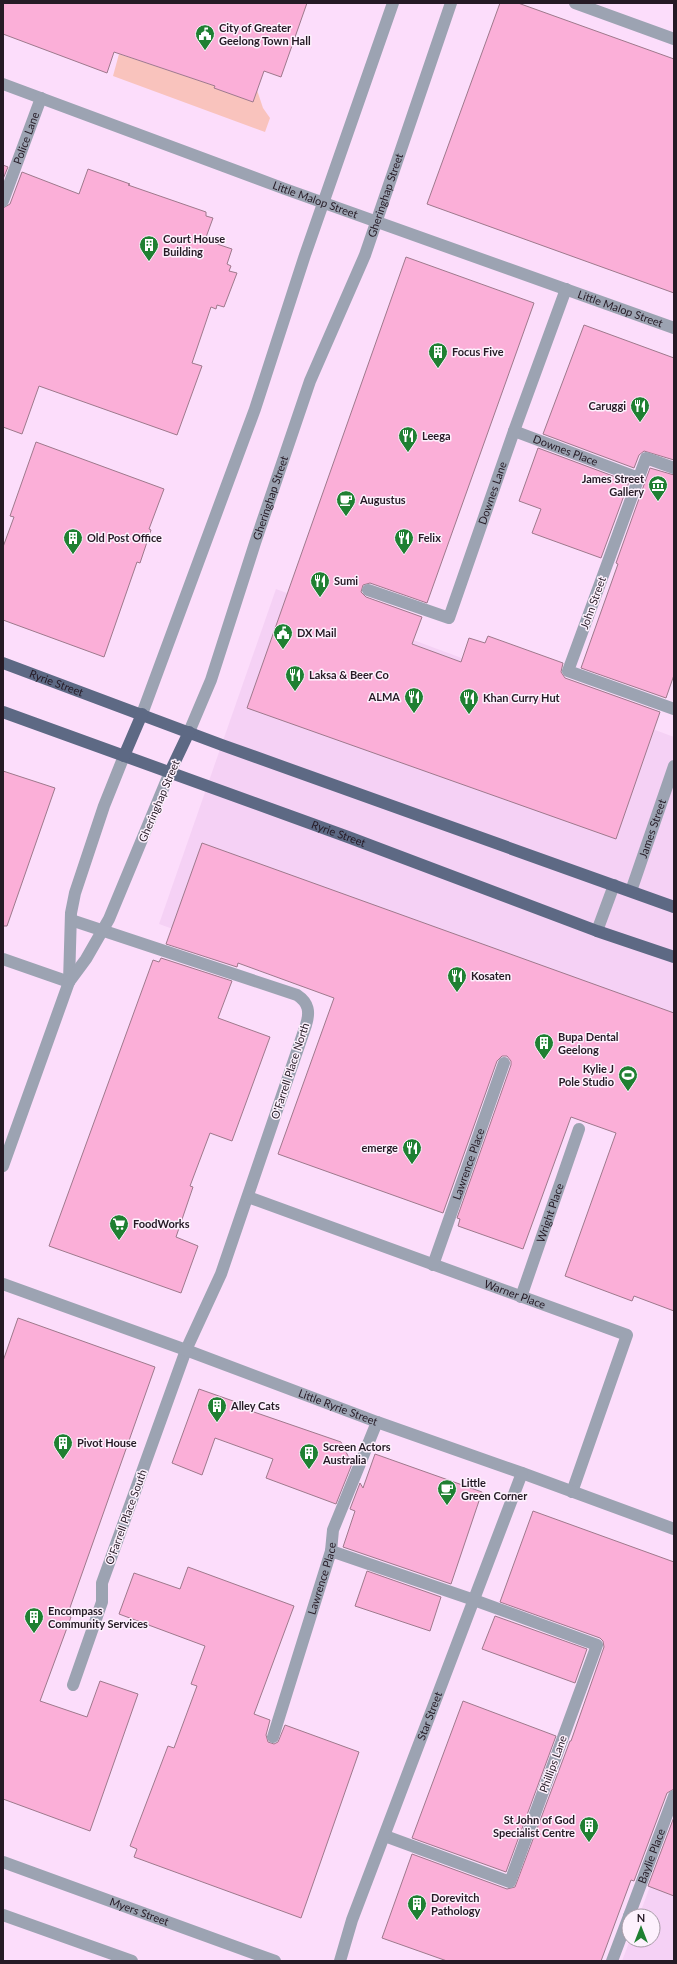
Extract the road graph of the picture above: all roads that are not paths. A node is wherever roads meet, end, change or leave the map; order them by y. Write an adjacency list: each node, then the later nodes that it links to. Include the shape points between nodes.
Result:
1 (393, 3): 8 (street, Gheringhap Street)
2 (451, 3): 9 (street, Gheringhap Street)
3 (575, 3): 4 (street)
4 (674, 39)
5 (3, 84): 6 (street, Little Malop Street)
6 (41, 98): 7 (street, Police Lane); 8 (street, Little Malop Street)
7 (3, 201)
8 (324, 203): 9 (street, Little Malop Street); 19 (street, Gheringhap Street, via 255,409)
9 (377, 221): 10 (street, Little Malop Street); 20 (street, Gheringhap Street, via 365,255 310,381 206,694)
10 (566, 289): 11 (street, Little Malop Street); 12 (street, Downes Lane)
11 (674, 328)
12 (514, 431): 14 (street, Downes Place); 15 (street, Downes Lane, via 449,618)
13 (674, 468): 14 (street, John Street, via 646,458)
14 (639, 478): 17 (street, John Street, via 568,671)
15 (368, 590)
16 (3, 663): 19 (main road, Ryrie Street)
17 (674, 709)
18 (3, 712): 21 (main road, Ryrie Street)
19 (142, 714): 20 (main road, Ryrie Street); 21 (main road, Gheringhap Street)
20 (189, 732): 23 (main road, Gheringhap Street); 24 (main road, Ryrie Street)
21 (124, 756): 23 (main road, Ryrie Street); 27 (street, Gheringhap Street, via 81,873)
22 (674, 766): 25 (street, James Street)
23 (170, 772): 28 (street, Gheringhap Street); 29 (main road, Ryrie Street)
24 (614, 885): 25 (main road, Ryrie Street); 29 (street)
25 (631, 891): 26 (main road, Ryrie Street)
26 (674, 907)
27 (71, 920): 28 (street, O'Farrell Place North); 32 (street, Gheringhap Street)
28 (104, 930): 32 (street, Gheringhap Street); 36 (street, O'Farrell Place North, via 297,995 307,1004 306,1025)
29 (597, 931): 30 (main road, Ryrie Street)
30 (674, 957)
31 (3, 959): 32 (street)
32 (69, 982): 35 (street, Gheringhap Street)
33 (504, 1063): 37 (street, Lawrence Place)
34 (579, 1129): 39 (street, Wright Place)
35 (3, 1166)
36 (248, 1197): 37 (street, Warner Place); 40 (street, O'Farrell Place North, via 221,1274)
37 (433, 1265): 39 (street, Warner Place)
38 (3, 1284): 40 (street, Little Ryrie Street)
39 (521, 1297): 43 (street, Warner Place, via 627,1335)
40 (186, 1350): 41 (street, Little Ryrie Street); 47 (street, O'Farrell Place South, via 102,1583 102,1602)
41 (377, 1422): 42 (street, Little Ryrie Street); 45 (street, Lawrence Place, via 332,1530)
42 (522, 1473): 43 (street, Little Ryrie Street); 46 (street, Star Street)
43 (572, 1492): 44 (street, Little Ryrie Street)
44 (674, 1529)
45 (331, 1551): 46 (street); 48 (street, Lawrence Place)
46 (474, 1600): 50 (street, Star Street); 50 (street, Phillips Lane, via 597,1645 510,1882)
47 (73, 1685)
48 (272, 1737)
49 (674, 1796): 52 (street, Baylie Place)
50 (385, 1836): 57 (street, Star Street, via 352,1920)
51 (3, 1862): 56 (street, Myers Street)
52 (632, 1908)
53 (3, 1915): 55 (street)
54 (621, 1937): 58 (street, Baylie Place)
55 (132, 1961)
56 (275, 1961)
57 (340, 1961)
58 (612, 1961)

